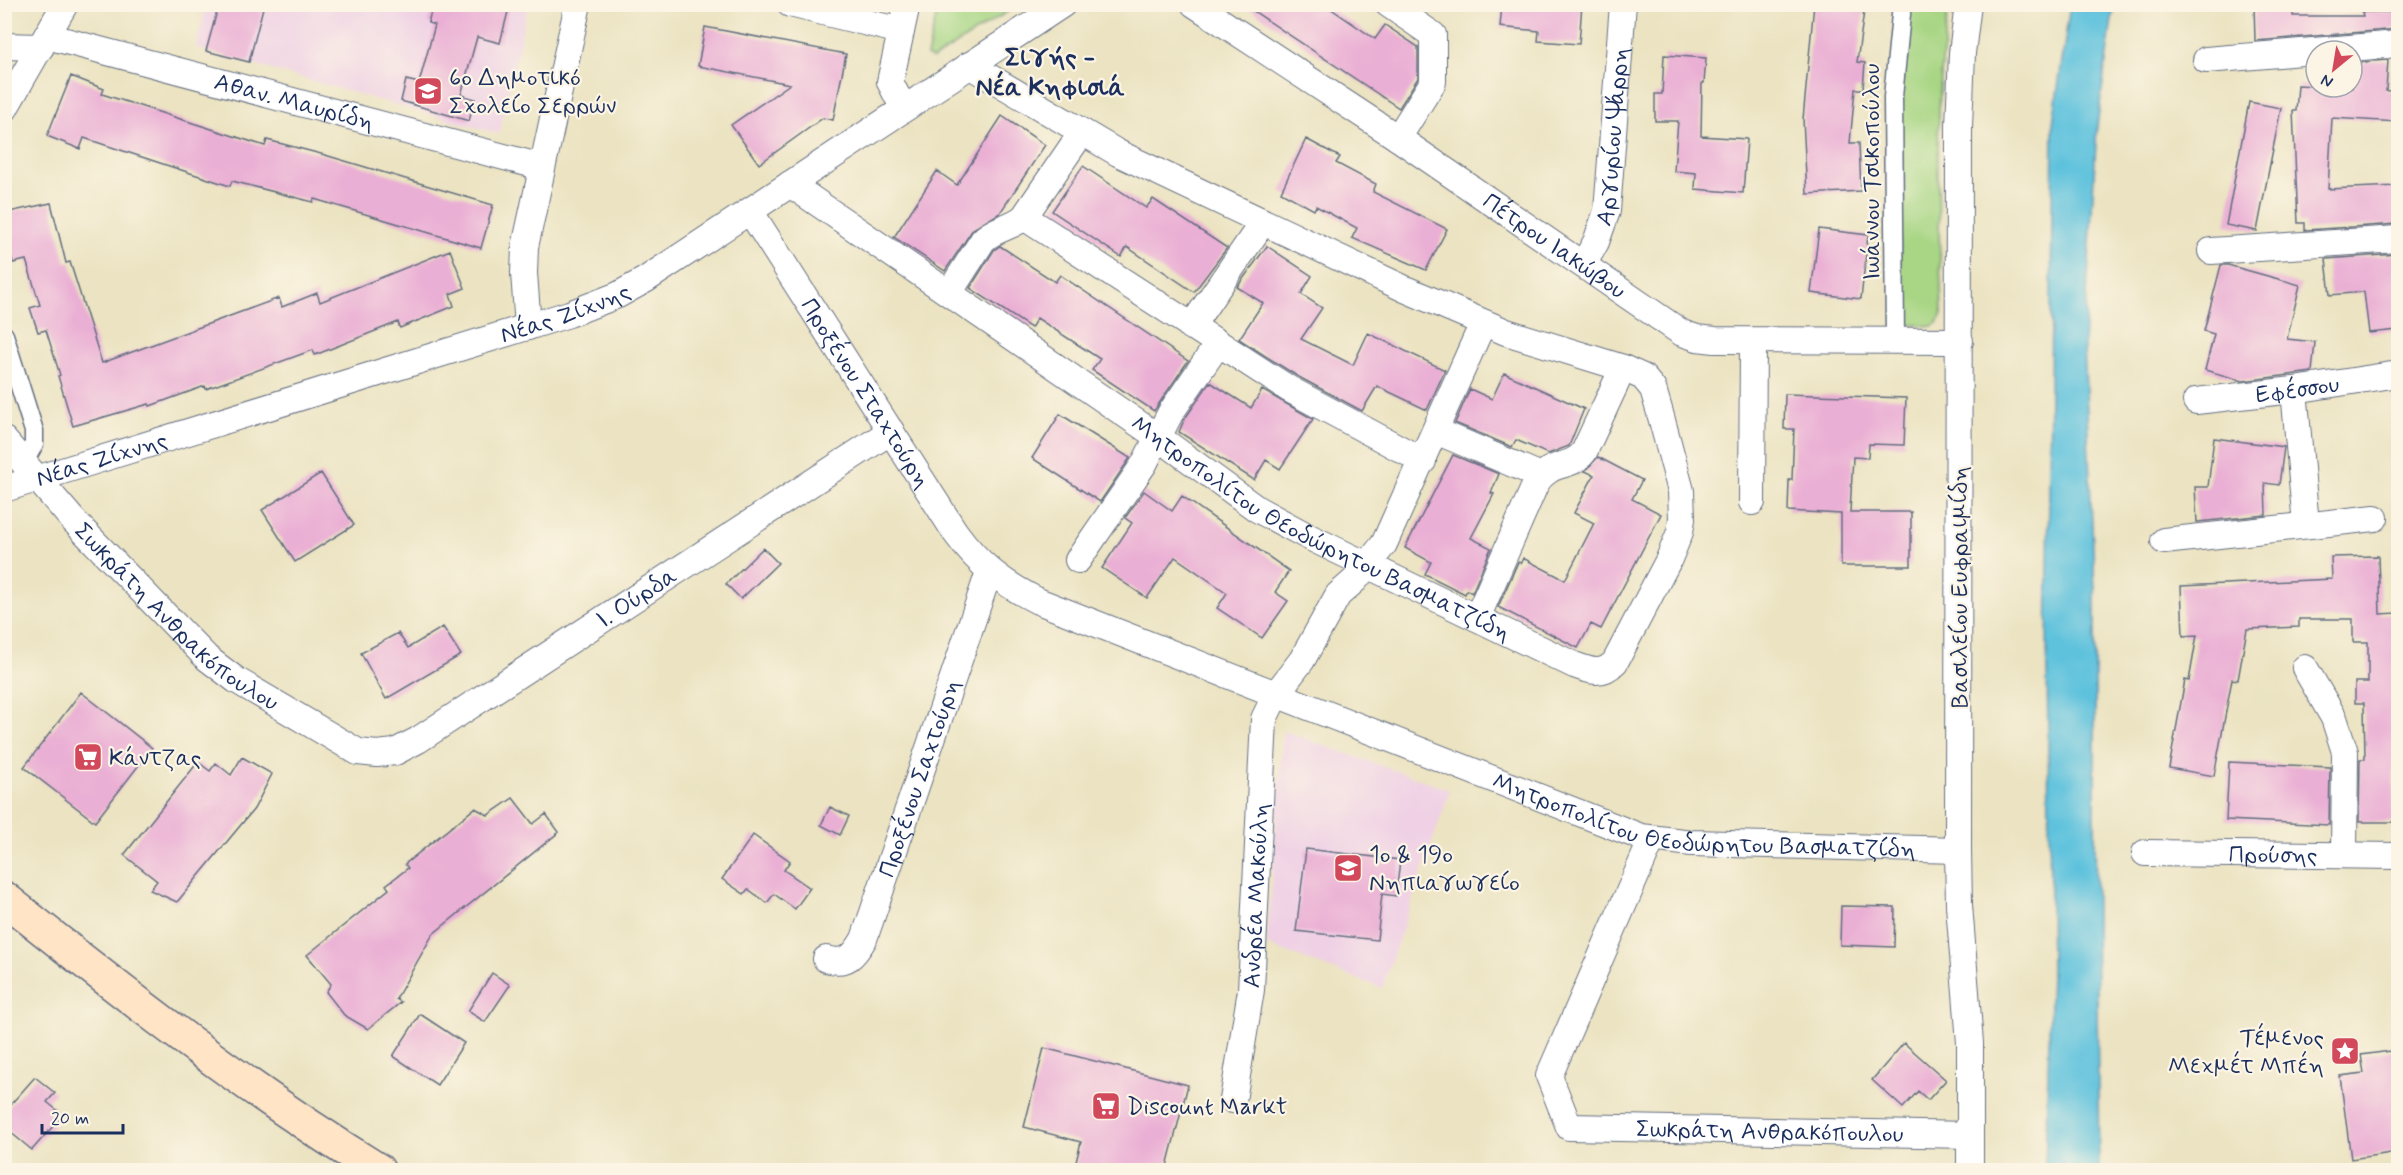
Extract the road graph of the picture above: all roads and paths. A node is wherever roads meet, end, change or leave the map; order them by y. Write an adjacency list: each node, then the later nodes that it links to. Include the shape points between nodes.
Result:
1 (65, 4): 12 (street)
2 (578, 4): 21 (street)
3 (790, 4): 11 (street)
4 (907, 4): 11 (street)
5 (1063, 4): 16 (street, Νέας Ζίχνης)
6 (1194, 4): 20 (street, Πέτρου Ιακώβου)
7 (1388, 4): 20 (street, via 1433,35 1433,82)
8 (1623, 4): 28 (street, Αργυρίου Ψάρρη, via 1607,211)
9 (1902, 4): 34 (street, Ιωάννου Τσικοπούλου, via 1893,97)
10 (1968, 4): 36 (street, Βασιλείου Ευφραιμίδη, via 1960,98)
11 (901, 31): 17 (street, via 890,82)
12 (44, 41): 14 (street, Αθαν. Μαυρίδη); 18 (street); 21 (street, Αθαν. Μαυρίδη)
13 (2398, 44): 15 (street)
14 (4, 46)
15 (2206, 60)
16 (969, 65): 17 (street, Νέας Ζίχνης); 19 (street)
17 (907, 107): 22 (street, Νέας Ζίχνης)
18 (4, 110)
19 (1082, 132): 24 (street); 25 (street)
20 (1398, 138): 28 (street, Πέτρου Ιακώβου)
21 (542, 167): 31 (street, via 524,258)
22 (790, 184): 23 (street, Νέας Ζίχνης); 29 (street, Μητροπολίτου Θεοδώρητου Βασματζίδη)
23 (750, 211): 31 (street, Νέας Ζίχνης, via 618,295); 42 (street, Προξένου Σταχτούρη)
24 (1024, 217): 29 (street, via 983,240); 32 (street)
25 (1263, 222): 30 (street); 32 (street)
26 (2398, 239): 27 (street)
27 (2211, 251)
28 (1584, 263): 35 (street, Πέτρου Ιακώβου, via 1682,333 1706,339)
29 (949, 293): 44 (street, Μητροπολίτου Θεοδώρητου Βασματζίδη)
30 (1484, 323): 38 (street); 43 (street, Ανδρέα Μακούλη)
31 (528, 327): 47 (street, Νέας Ζίχνης)
32 (1191, 327): 37 (street)
33 (4, 335): 47 (street, via 34,431)
34 (1895, 340): 35 (street, Πέτρου Ιακώβου); 36 (street, Πέτρου Ιακώβου)
35 (1753, 341): 50 (street)
36 (1960, 341): 62 (street, Βασιλείου Ευφραιμίδη)
37 (1218, 344): 44 (street); 46 (street, via 1317,405)
38 (1623, 368): 48 (street, via 1584,452); 57 (street, Μητροπολίτου Θεοδώρητου Βασματζίδη, via 1649,383 1681,491 1682,519 1669,559 1615,662 1602,672 1583,669)
39 (2398, 374): 40 (street, Εφέσσου)
40 (2294, 390): 41 (street, Εφέσσου); 52 (street)
41 (2196, 401)
42 (891, 431): 56 (street, Προξένου Σταχτούρη, via 955,532); 60 (street, Ι. Ούρδα, via 418,740 395,752)
43 (1436, 431): 46 (street, Ανδρέα Μακούλη); 48 (street)
44 (1158, 437): 54 (street); 55 (street, Μητροπολίτου Θεοδώρητου Βασματζίδη, via 1257,509)
45 (4, 440): 47 (street, Σωκράτη Ανθρακόπουλου)
46 (1423, 461): 55 (street, Ανδρέα Μακούλη, via 1384,544)
47 (31, 471): 49 (street, Νέας Ζίχνης); 60 (street, Σωκράτη Ανθρακόπουλου, via 207,658 236,680 340,742 358,752)
48 (1541, 476): 57 (street)
49 (4, 489)
50 (1752, 502)
51 (2375, 518): 52 (street)
52 (2306, 525): 53 (street)
53 (2164, 541)
54 (1078, 560)
55 (1368, 565): 57 (street, Μητροπολίτου Θεοδώρητου Βασματζίδη); 59 (street, Ανδρέα Μακούλη, via 1338,595 1302,660)
56 (989, 572): 59 (street, Μητροπολίτου Θεοδώρητου Βασματζίδη, via 1038,601); 67 (street, Προξένου Σαχτούρη, via 864,939 852,956 836,962)
57 (1477, 618)
58 (2305, 668): 64 (street, via 2334,718 2345,752)
59 (1276, 694): 61 (street, Μητροπολίτου Θεοδώρητου Βασματζίδη); 68 (street, Ανδρέα Μακούλη, via 1262,729 1251,990)
60 (377, 754)
61 (1652, 840): 62 (street, Μητροπολίτου Θεοδώρητου Βασματζίδη); 69 (street, Σωκράτη Ανθρακόπουλου, via 1549,1076 1569,1127)
62 (1958, 850): 69 (street, Βασιλείου Ευφραιμίδη, via 1968,1010)
63 (2145, 853): 64 (street, Προύσης)
64 (2344, 855): 65 (street, Προύσης)
65 (2398, 856)
66 (4, 898): 70 (main road, via 173,1032)
67 (826, 959)
68 (1233, 1100)
69 (1970, 1135): 71 (street, Βασιλείου Ευφραιμίδη)
70 (361, 1166)
71 (1970, 1170)

